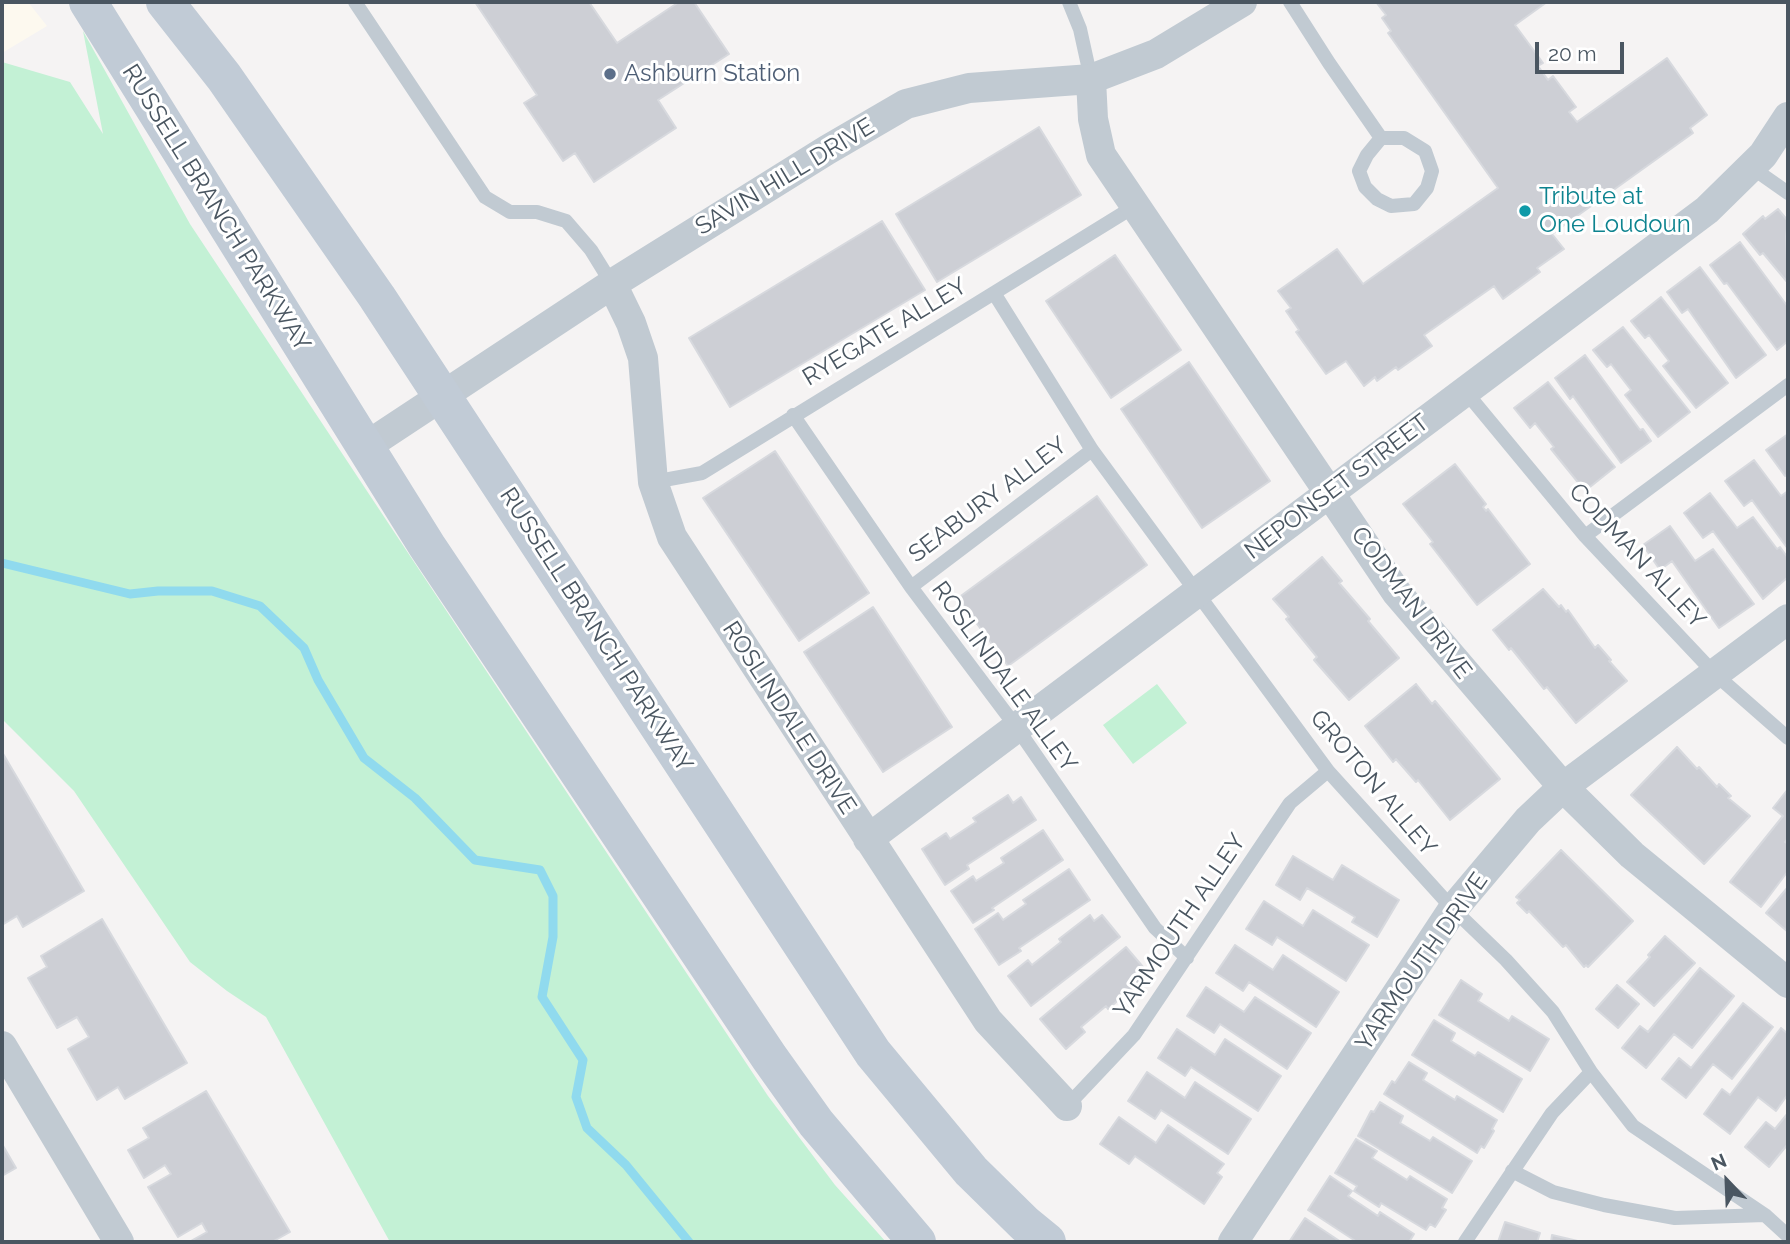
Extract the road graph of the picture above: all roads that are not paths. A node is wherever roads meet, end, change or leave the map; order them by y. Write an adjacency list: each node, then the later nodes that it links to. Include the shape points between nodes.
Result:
1 (88, 2): 19 (main road, RUSSELL BRANCH PARKWAY)
2 (165, 2): 17 (main road, RUSSELL BRANCH PARKWAY, via 224,77)
3 (355, 2): 13 (lane, via 485,197 510,212 537,212 566,221)
4 (1069, 2): 7 (lane)
5 (1242, 2): 7 (street, SAVIN HILL DRIVE, via 1156,54)
6 (1290, 2): 9 (lane)
7 (1091, 79): 12 (street, CODMAN DRIVE, via 1101,155); 13 (street, SAVIN HILL DRIVE, via 968,88 906,104)
8 (1788, 117): 10 (street, NEPONSET STREET)
9 (1381, 138): 9 (lane, via 1404,138 1425,151 1432,171 1427,188 1414,204 1391,206 1365,187 1359,171)
10 (1751, 167): 11 (lane); 16 (street, NEPONSET STREET, via 1707,210)
11 (1788, 193)
12 (1135, 206): 14 (lane, RYEGATE ALLEY); 22 (street, CODMAN DRIVE)
13 (612, 284): 17 (street, SAVIN HILL DRIVE); 21 (street, ROSLINDALE DRIVE, via 643,358)
14 (994, 293): 18 (lane, RYEGATE ALLEY); 20 (lane, GROTON ALLEY)
15 (1788, 385): 23 (lane)
16 (1465, 391): 22 (street, NEPONSET STREET); 23 (lane, CODMAN ALLEY)
17 (442, 397): 19 (street, SAVIN HILL DRIVE); 44 (main road, RUSSELL BRANCH PARKWAY, via 873,1052 971,1171)
18 (793, 415): 21 (lane, RYEGATE ALLEY, via 702,473); 24 (lane, ROSLINDALE ALLEY)
19 (365, 447): 43 (main road, RUSSELL BRANCH PARKWAY, via 769,1057 816,1123)
20 (1092, 450): 24 (lane, SEABURY ALLEY); 25 (lane, GROTON ALLEY)
21 (653, 482): 32 (street, ROSLINDALE DRIVE, via 672,537)
22 (1329, 493): 25 (street, NEPONSET STREET); 31 (street, CODMAN DRIVE, via 1397,593)
23 (1585, 536): 27 (lane, CODMAN ALLEY)
24 (911, 587): 28 (lane, ROSLINDALE ALLEY)
25 (1197, 593): 28 (street, NEPONSET STREET); 30 (lane, GROTON ALLEY)
26 (1788, 619): 27 (street, YARMOUTH DRIVE)
27 (1715, 674): 29 (lane, CODMAN ALLEY); 31 (street, YARMOUTH DRIVE)
28 (1017, 728): 32 (street, NEPONSET STREET); 34 (lane, ROSLINDALE ALLEY, via 1155,928)
29 (1788, 738)
30 (1328, 771): 33 (lane, GROTON ALLEY); 34 (lane, YARMOUTH ALLEY, via 1290,803)
31 (1563, 787): 33 (street, YARMOUTH DRIVE, via 1528,820); 35 (street, CODMAN DRIVE, via 1632,855)
32 (868, 839): 38 (street, ROSLINDALE DRIVE, via 988,1021)
33 (1452, 909): 37 (lane, GROTON ALLEY, via 1553,1012); 45 (street, YARMOUTH DRIVE)
34 (1187, 958): 38 (lane, YARMOUTH ALLEY, via 1134,1035)
35 (1788, 983)
36 (2, 1046): 42 (street)
37 (1591, 1072): 39 (lane, via 1552,1112); 40 (lane, GROTON ALLEY, via 1633,1126)
38 (1067, 1106)
39 (1512, 1171): 40 (lane, via 1553,1192 1675,1219); 46 (lane)
40 (1765, 1215): 41 (lane, GROTON ALLEY)
41 (1788, 1236)
42 (119, 1242)
43 (917, 1242)
44 (1047, 1242)
45 (1233, 1242)
46 (1465, 1242)

